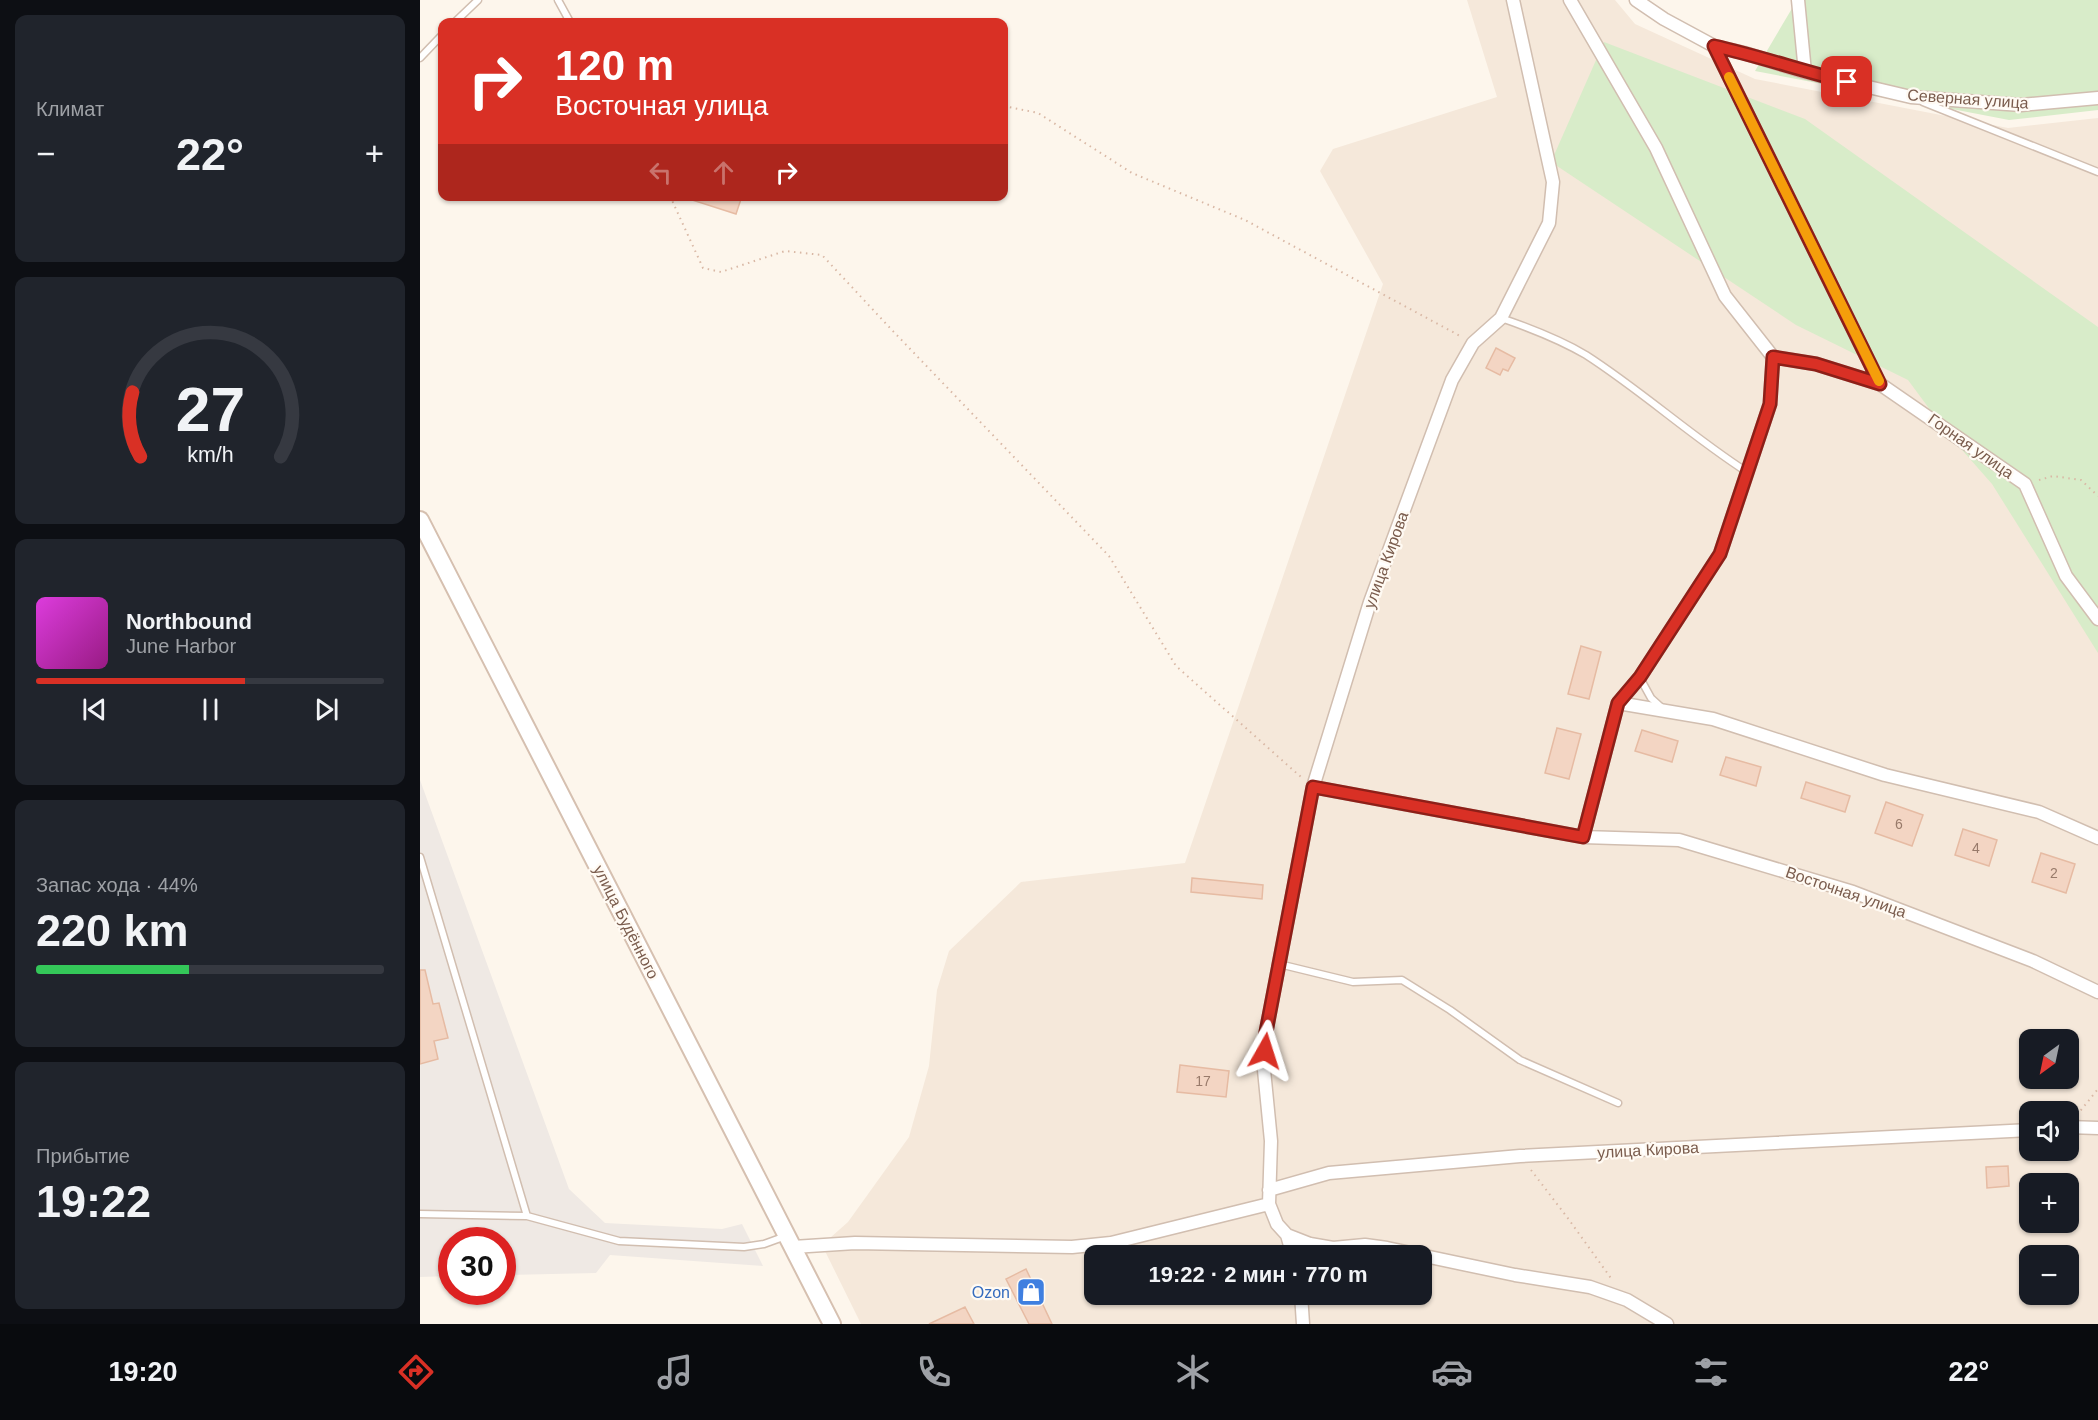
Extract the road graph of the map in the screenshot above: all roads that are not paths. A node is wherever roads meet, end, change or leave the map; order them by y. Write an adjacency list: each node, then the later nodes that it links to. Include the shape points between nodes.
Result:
1 (478, 0): 7 (lane)
2 (558, 0): 8 (lane)
3 (1513, 0): 16 (street, улица Кирова, via 1553,182 1549,222)
4 (1570, 0): 17 (street, via 1656,148 1725,296)
5 (1636, 0): 10 (street, Северная улица)
6 (1798, 0): 12 (street)
7 (459, 18)
8 (568, 18)
9 (438, 39): 11 (lane)
10 (1714, 46): 12 (street, Северная улица); 18 (street)
11 (420, 58)
12 (1805, 72): 13 (street, Северная улица)
13 (1911, 97): 14 (street, Северная улица, via 2021,105); 15 (lane)
14 (2098, 98)
15 (2098, 172)
16 (1501, 318): 19 (lane, via 1547,335 1584,355); 25 (street, улица Кирова, via 1473,343 1452,381 1370,602)
17 (1773, 357): 18 (street, Горная улица, via 1816,364); 19 (street, via 1770,404)
18 (1880, 384): 21 (street, Горная улица, via 2025,484 2066,576)
19 (1747, 472): 22 (street, via 1720,554)
20 (420, 520): 40 (main road, улица Будённого)
21 (2098, 619)
22 (1640, 677): 23 (street); 24 (lane, via 1651,698)
23 (1618, 703): 24 (street); 26 (street)
24 (1665, 711): 27 (street, via 1713,719 1885,775 2039,813)
25 (1313, 787): 26 (street, Восточная улица); 29 (street, улица Кирова)
26 (1583, 837): 30 (street, Восточная улица, via 1679,840 1842,888 2033,961)
27 (2098, 838)
28 (420, 857): 38 (lane)
29 (1279, 964): 31 (lane, via 1353,982 1402,980 1520,1060); 35 (street, улица Кирова, via 1266,1032 1264,1070 1271,1141)
30 (2098, 992)
31 (1618, 1103)
32 (2079, 1125): 33 (street)
33 (2098, 1128)
34 (2019, 1131): 35 (street, улица Кирова, via 1520,1156 1329,1173)
35 (1269, 1190): 36 (street, улица Кирова)
36 (1269, 1204): 39 (street, улица Кирова, via 1277,1224); 40 (street, via 1111,1243 1072,1247)
37 (420, 1214): 38 (lane)
38 (527, 1216): 40 (lane, via 619,1241 744,1247)
39 (1287, 1235): 41 (street, улица Кирова); 45 (street, via 1333,1248 1387,1248 1590,1287 1627,1300)
40 (790, 1242): 43 (main road, улица Будённого)
41 (1290, 1245)
42 (1301, 1305): 44 (street)
43 (832, 1324)
44 (1302, 1324)
45 (1667, 1324)

